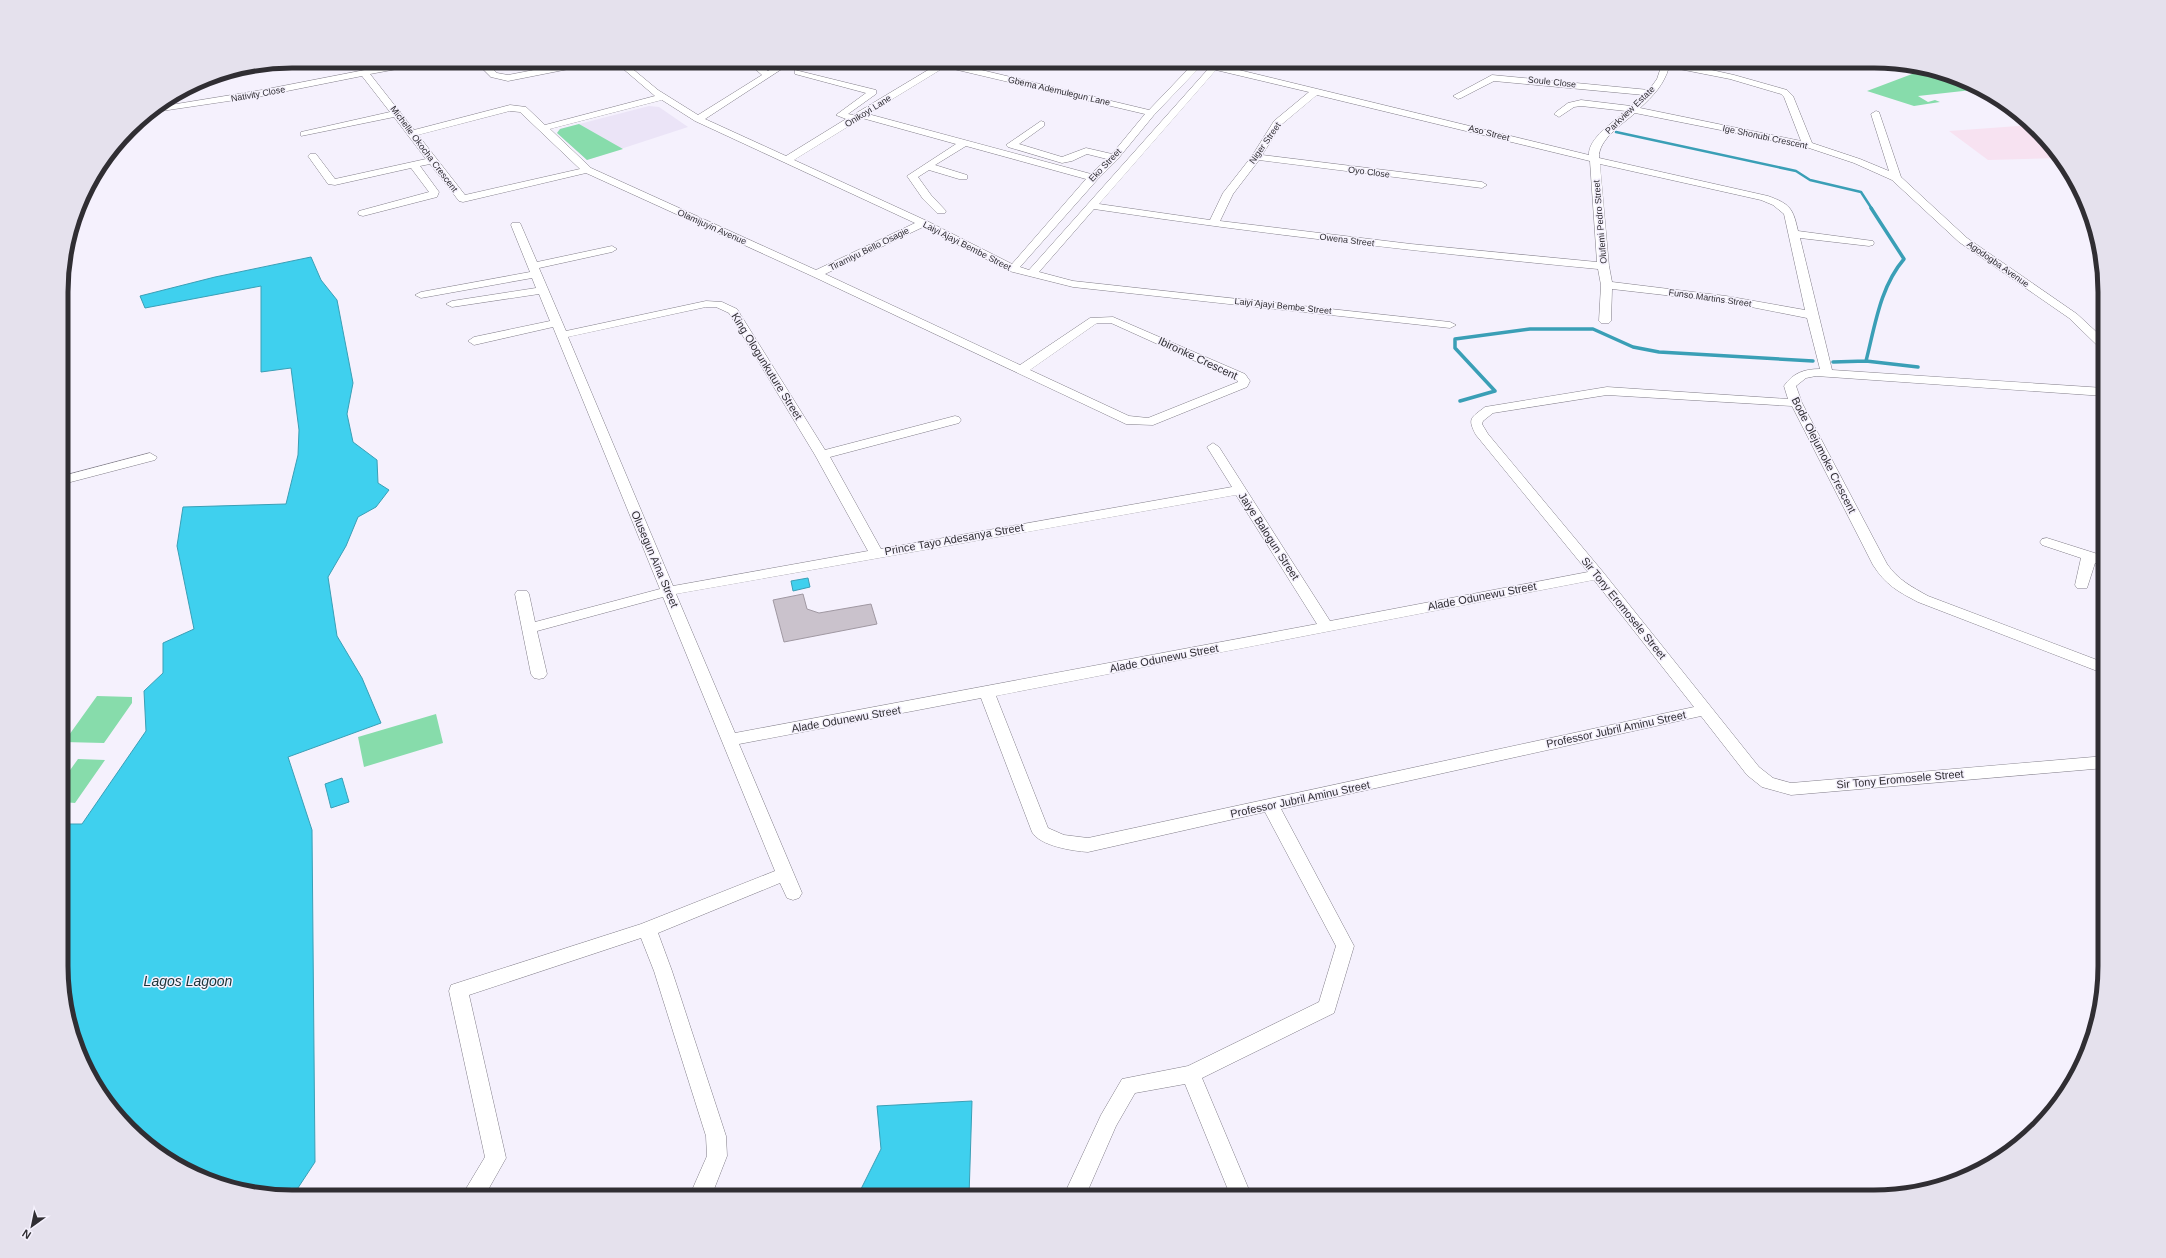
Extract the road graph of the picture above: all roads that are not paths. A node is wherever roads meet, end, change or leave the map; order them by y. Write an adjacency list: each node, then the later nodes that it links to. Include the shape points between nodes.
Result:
1 (392, 68): 15 (street, Nativity Close)
2 (487, 68): 3 (street, via 494,74 508,78)
3 (559, 68)
4 (627, 68): 20 (street, Laiyi Ajayi Bembe Street)
5 (760, 68): 16 (street)
6 (778, 68): 16 (street)
7 (938, 68): 27 (street, Onikoyi Lane)
8 (967, 68): 24 (street, Gbema Ademulegun Lane)
9 (1190, 68): 24 (street, Eko Street)
10 (1212, 68): 48 (street, Eko Street)
11 (1222, 68): 17 (street, Aso Street)
12 (1665, 68): 18 (street, Parkview Estate)
13 (1690, 68): 34 (street, via 1784,92)
14 (798, 72): 27 (street, via 873,92 841,115)
15 (365, 74): 21 (street, Nativity Close, via 262,94); 23 (street, Michelle Okocha Crescent)
16 (768, 74): 28 (street)
17 (1315, 92): 36 (street, Niger Street, via 1277,123); 38 (street, Aso Street)
18 (1651, 93): 19 (street, Soule Close, via 1492,78); 22 (street, Parkview Estate)
19 (1458, 96)
20 (663, 97): 28 (street, Laiyi Ajayi Bembe Street); 30 (street)
21 (163, 109)
22 (1631, 109): 25 (street, Ige Shonubi Crescent, via 1581,103 1570,105); 34 (street, Ige Shonubi Crescent); 38 (street, Parkview Estate, via 1599,141 1594,150)
23 (397, 113): 31 (street, Michelle Okocha Crescent); 32 (street)
24 (1152, 113): 37 (street, Eko Street)
25 (1559, 114)
26 (1876, 114): 46 (street)
27 (858, 117): 33 (street); 40 (street, Onikoyi Lane)
28 (698, 119): 40 (street, Laiyi Ajayi Bembe Street)
29 (1041, 124): 37 (street, via 1011,145 1062,160 1086,151)
30 (544, 128): 31 (street, Olamijuyin Avenue, via 527,110 515,108); 43 (street, Olamijuyin Avenue)
31 (413, 133): 39 (street, Michelle Okocha Crescent)
32 (304, 134)
33 (964, 143): 42 (street); 45 (street)
34 (1808, 145): 46 (street, Ige Shonubi Crescent, via 1857,161)
35 (313, 156): 41 (street, via 332,182)
36 (1256, 157): 47 (street, Oyo Close); 52 (street, Niger Street, via 1228,193)
37 (1114, 158): 45 (street, Eko Street)
38 (1595, 159): 54 (street, Aso Street, via 1764,198 1789,213); 57 (street, Olufemi Pedro Street)
39 (433, 160): 41 (street); 43 (street, Michelle Okocha Crescent, via 463,199)
40 (786, 160): 51 (street, Laiyi Ajayi Bembe Street)
41 (414, 165): 50 (street, via 434,192 430,197)
42 (927, 166): 44 (street); 49 (street, via 912,177)
43 (587, 170): 60 (street, Olamijuyin Avenue)
44 (964, 177)
45 (1093, 178): 58 (street, Eko Street)
46 (1896, 178): 70 (street, Agodogba Avenue, via 1963,240 2073,316)
47 (1482, 185)
48 (1091, 206): 52 (street, Owena Street); 61 (street, Eko Street)
49 (941, 211)
50 (363, 213)
51 (922, 223): 58 (street, Laiyi Ajayi Bembe Street); 60 (street, Tiramiyu Bello Osagie)
52 (1213, 224): 57 (street, Owena Street, via 1428,250)
53 (516, 225): 59 (street, Olusegun Aina Street)
54 (1794, 234): 55 (street); 66 (street)
55 (1869, 243)
56 (612, 249): 59 (street)
57 (1603, 266): 62 (street, Olufemi Pedro Street)
58 (1013, 269): 61 (street, Laiyi Ajayi Bembe Street)
59 (535, 270): 63 (street, Olusegun Aina Street); 64 (street)
60 (816, 274): 72 (street, Olamijuyin Avenue)
61 (1032, 274): 68 (street, Laiyi Ajayi Bembe Street, via 1073,284)
62 (1607, 285): 66 (street, Funso Martins Street, via 1726,299); 67 (street, Olufemi Pedro Street)
63 (543, 290): 65 (street); 69 (street, Olusegun Aina Street)
64 (421, 295)
65 (452, 304)
66 (1812, 315): 73 (street)
67 (1605, 321)
68 (1450, 325)
69 (560, 329): 71 (street); 78 (street, King Ologunkuture Street, via 706,304 727,306 733,311); 88 (street, Olusegun Aina Street)
70 (2098, 339)
71 (474, 341)
72 (1020, 371): 72 (street, Ibironke Crescent, via 1126,420 1136,422 1149,422 1243,384 1244,381 1241,377 1177,347 1113,320 1102,319 1094,320)
73 (1827, 372): 74 (street, Bode Olejumoke Crescent); 75 (street, Bode Olejumoke Crescent, via 1802,374 1795,379 1790,386)
74 (2098, 392)
75 (1796, 403): 86 (street, Sir Tony Eromosele Street, via 1607,391 1489,410 1482,414 1476,424 1482,435); 92 (street, Bode Olejumoke Crescent, via 1880,565 1890,578 1923,599)
76 (955, 420): 78 (street)
77 (1213, 446): 81 (street, Jaiye Balogun Street)
78 (822, 455): 83 (street, King Ologunkuture Street)
79 (150, 457): 80 (street)
80 (68, 479)
81 (1239, 490): 83 (street, Prince Tayo Adesanya Street); 90 (street, Jaiye Balogun Street)
82 (2047, 542): 84 (street)
83 (876, 553): 88 (street, Prince Tayo Adesanya Street)
84 (2089, 556): 85 (street); 87 (street)
85 (2098, 559)
86 (1598, 575): 90 (street, Alade Odunewu Street); 95 (street, Sir Tony Eromosele Street)
87 (2082, 585)
88 (669, 591): 91 (street, Prince Tayo Adesanya Street); 96 (street, Olusegun Aina Street)
89 (522, 594): 91 (street)
90 (1326, 625): 94 (street, Alade Odunewu Street)
91 (530, 628): 93 (street)
92 (2098, 667)
93 (539, 674)
94 (987, 693): 96 (street, Alade Odunewu Street); 98 (street, Professor Jubril Aminu Street, via 1041,832 1056,840 1088,845)
95 (1705, 710): 97 (street, Sir Tony Eromosele Street, via 1753,771 1768,783 1791,788); 98 (street, Professor Jubril Aminu Street)
96 (730, 740): 99 (street, Olusegun Aina Street)
97 (2098, 762)
98 (1270, 805): 102 (street, via 1345,946 1327,1008)
99 (786, 874): 100 (street, Olusegun Aina Street); 101 (street)
100 (793, 893)
101 (647, 929): 103 (street, via 458,991 496,1158); 104 (street, via 716,1136 717,1156)
102 (1191, 1074): 105 (street, via 1129,1085 1108,1121); 106 (street)
103 (476, 1190)
104 (703, 1190)
105 (1077, 1190)
106 (1239, 1190)

